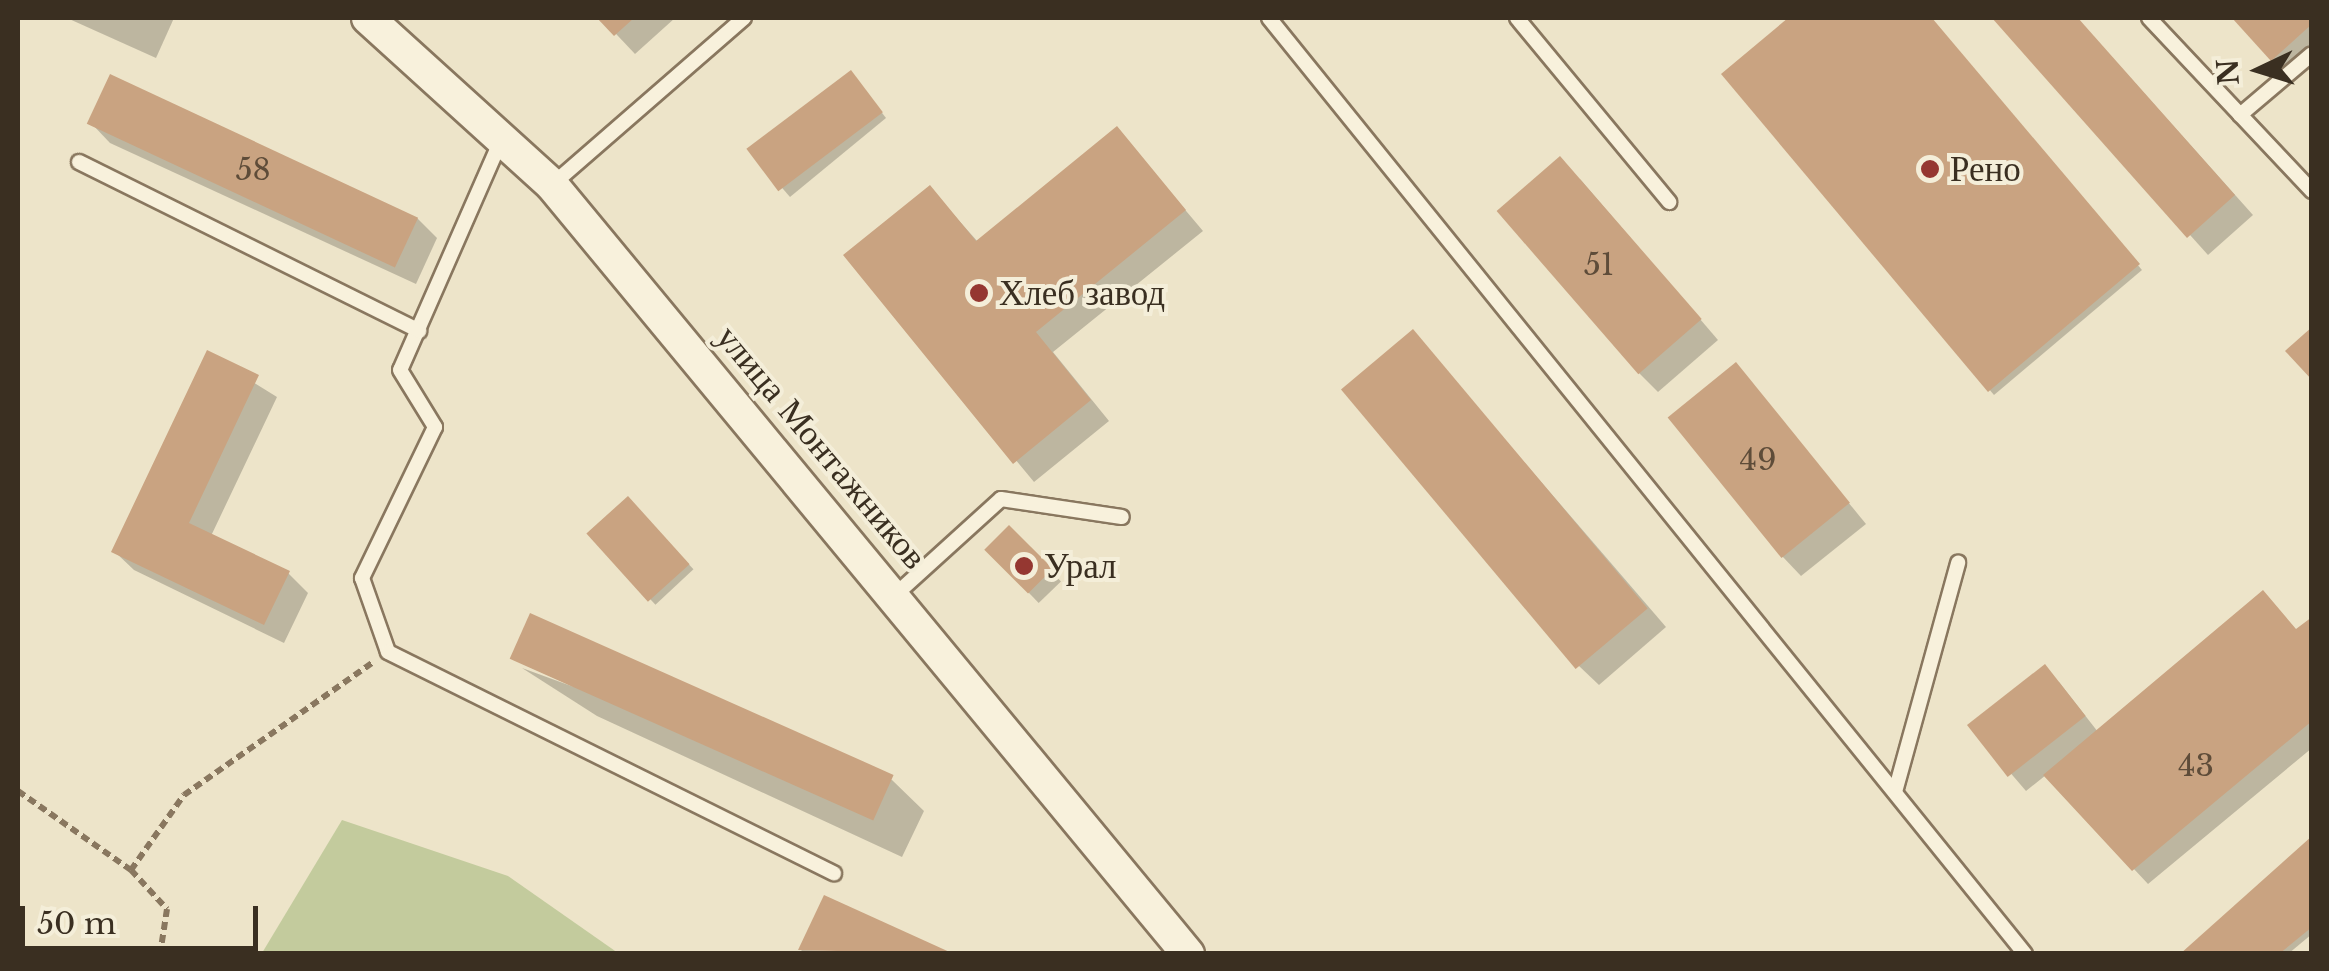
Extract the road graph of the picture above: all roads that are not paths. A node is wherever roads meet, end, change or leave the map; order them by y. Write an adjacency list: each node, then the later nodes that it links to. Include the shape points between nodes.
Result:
1 (368, 18): 8 (street, улица Монтажников)
2 (744, 18): 10 (lane)
3 (1269, 18): 17 (lane)
4 (1517, 18): 12 (lane)
5 (2149, 18): 7 (lane)
6 (2312, 54): 7 (lane)
7 (2240, 115): 11 (lane)
8 (504, 134): 10 (street, улица Монтажников); 13 (lane)
9 (79, 162): 13 (lane)
10 (552, 184): 16 (street, улица Монтажников)
11 (2312, 191)
12 (1669, 202)
13 (419, 331): 18 (lane, via 400,370 435,427 362,578 388,652)
14 (1122, 517): 16 (lane, via 1001,499)
15 (1958, 564): 17 (lane)
16 (893, 596): 19 (street, улица Монтажников)
17 (1895, 792): 20 (lane)
18 (834, 872)
19 (1188, 954)
20 (2025, 954)

